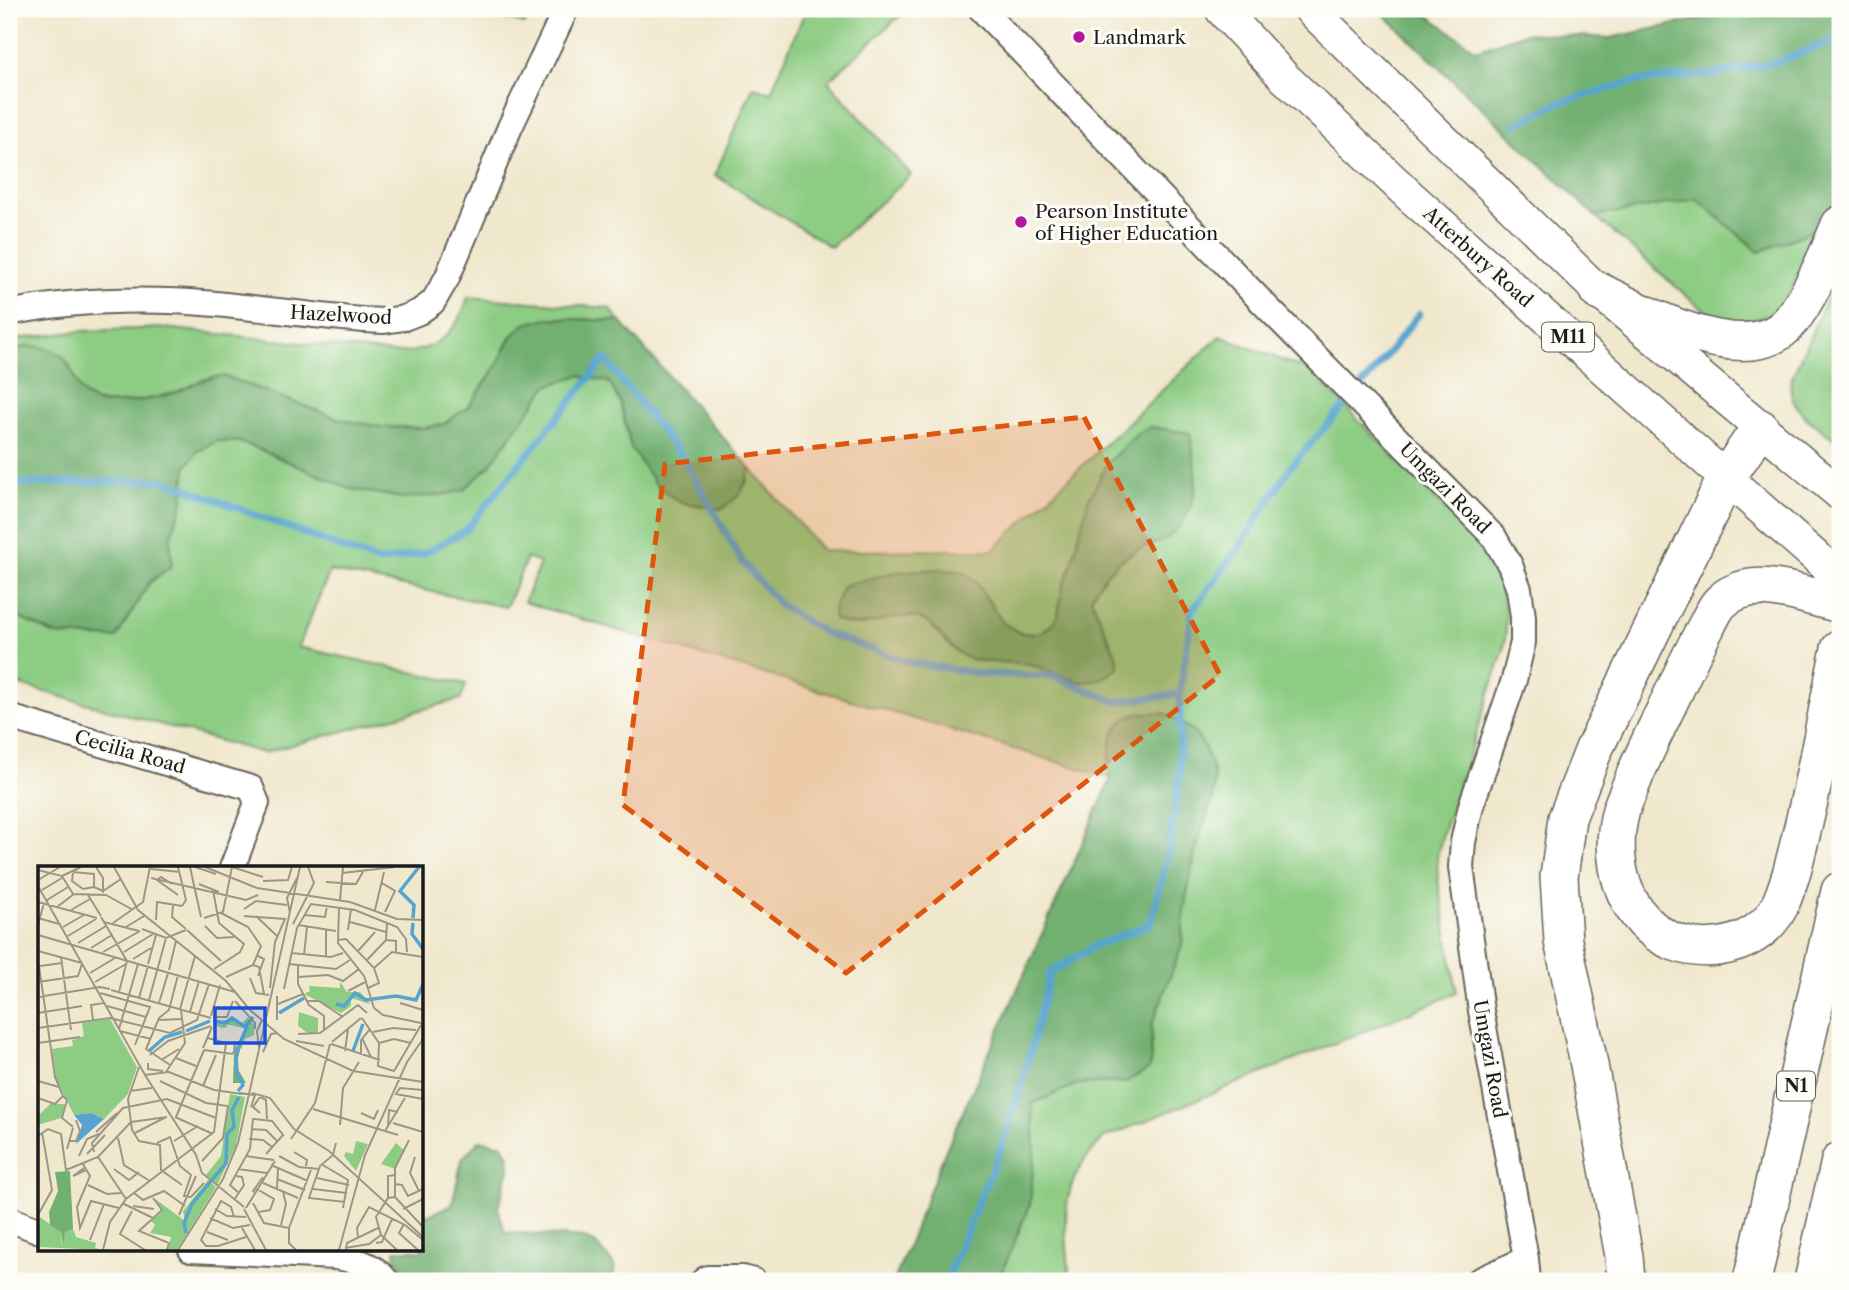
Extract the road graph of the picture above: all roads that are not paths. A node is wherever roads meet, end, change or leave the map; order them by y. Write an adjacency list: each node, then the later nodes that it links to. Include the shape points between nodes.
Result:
1 (566, 9): 7 (street, Hazelwood, via 447,278 433,302 419,312 384,321 132,300)
2 (981, 9): 21 (street, Umgazi Road, via 1494,537 1510,565 1519,589 1523,642 1471,806 1461,867 1481,1011)
3 (1221, 9): 9 (main road, Atterbury Road / M11, via 1285,78 1410,196)
4 (1310, 9): 6 (main road, M11)
5 (1840, 225): 6 (highway, via 1788,324 1763,339 1749,342 1701,335 1660,322)
6 (1598, 291): 8 (main road, M11)
7 (9, 313)
8 (1760, 428): 9 (highway); 10 (main road, M11)
9 (1726, 478): 11 (main road, Atterbury Road / M11); 26 (highway, via 1594,749 1567,818 1563,843 1559,877 1563,941)
10 (1840, 494)
11 (1840, 578)
12 (1824, 600): 13 (highway, via 1754,588 1729,595 1718,605 1694,649 1646,750 1621,809 1616,836 1618,868 1636,912 1664,937 1684,944 1723,947 1748,939 1778,908 1810,798)
13 (1840, 649)
14 (9, 717): 15 (street, Cecilia Road, via 251,788 257,803)
15 (233, 866)
16 (1840, 891): 27 (highway, N1)
17 (1840, 1161): 28 (highway)
18 (9, 1219): 19 (street)
19 (38, 1230)
20 (232, 1252): 22 (street, via 357,1260)
21 (1527, 1270): 25 (street)
22 (387, 1281)
23 (703, 1281): 24 (street)
24 (754, 1281)
25 (1478, 1281)
26 (1626, 1281)
27 (1752, 1281)
28 (1813, 1281)

